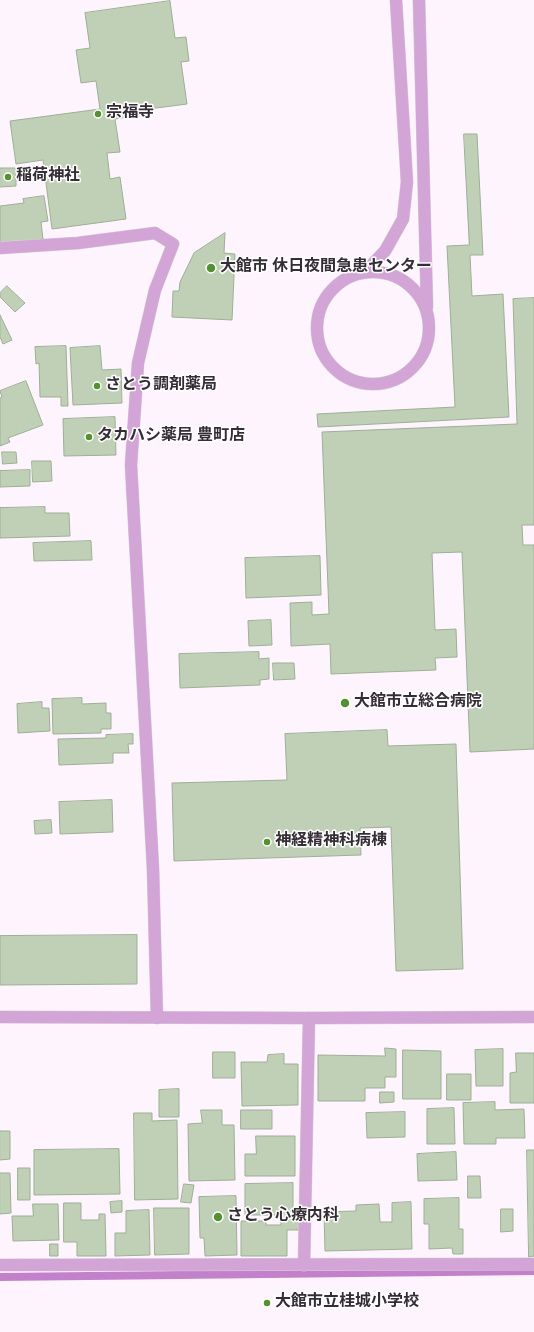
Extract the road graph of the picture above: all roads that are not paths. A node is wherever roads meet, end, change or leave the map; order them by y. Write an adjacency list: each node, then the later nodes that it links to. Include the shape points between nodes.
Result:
1 (396, 0): 4 (street, via 406,182 404,219 385,252)
2 (419, 0): 5 (street)
3 (0, 248): 8 (street, via 78,243 155,233 173,244 155,290 138,364 131,465 153,869)
4 (365, 272): 5 (street, via 384,273 403,280 417,293); 5 (street, via 346,278 330,290 320,307 316,326 319,346 328,363 341,375 357,382 374,384 391,382 407,373 419,361 427,345)
5 (427, 311)
6 (0, 1017): 8 (street)
7 (534, 1017): 9 (street)
8 (157, 1018): 9 (street)
9 (309, 1018): 12 (street)
10 (534, 1264): 12 (street)
11 (0, 1265): 12 (street)
12 (304, 1265)

